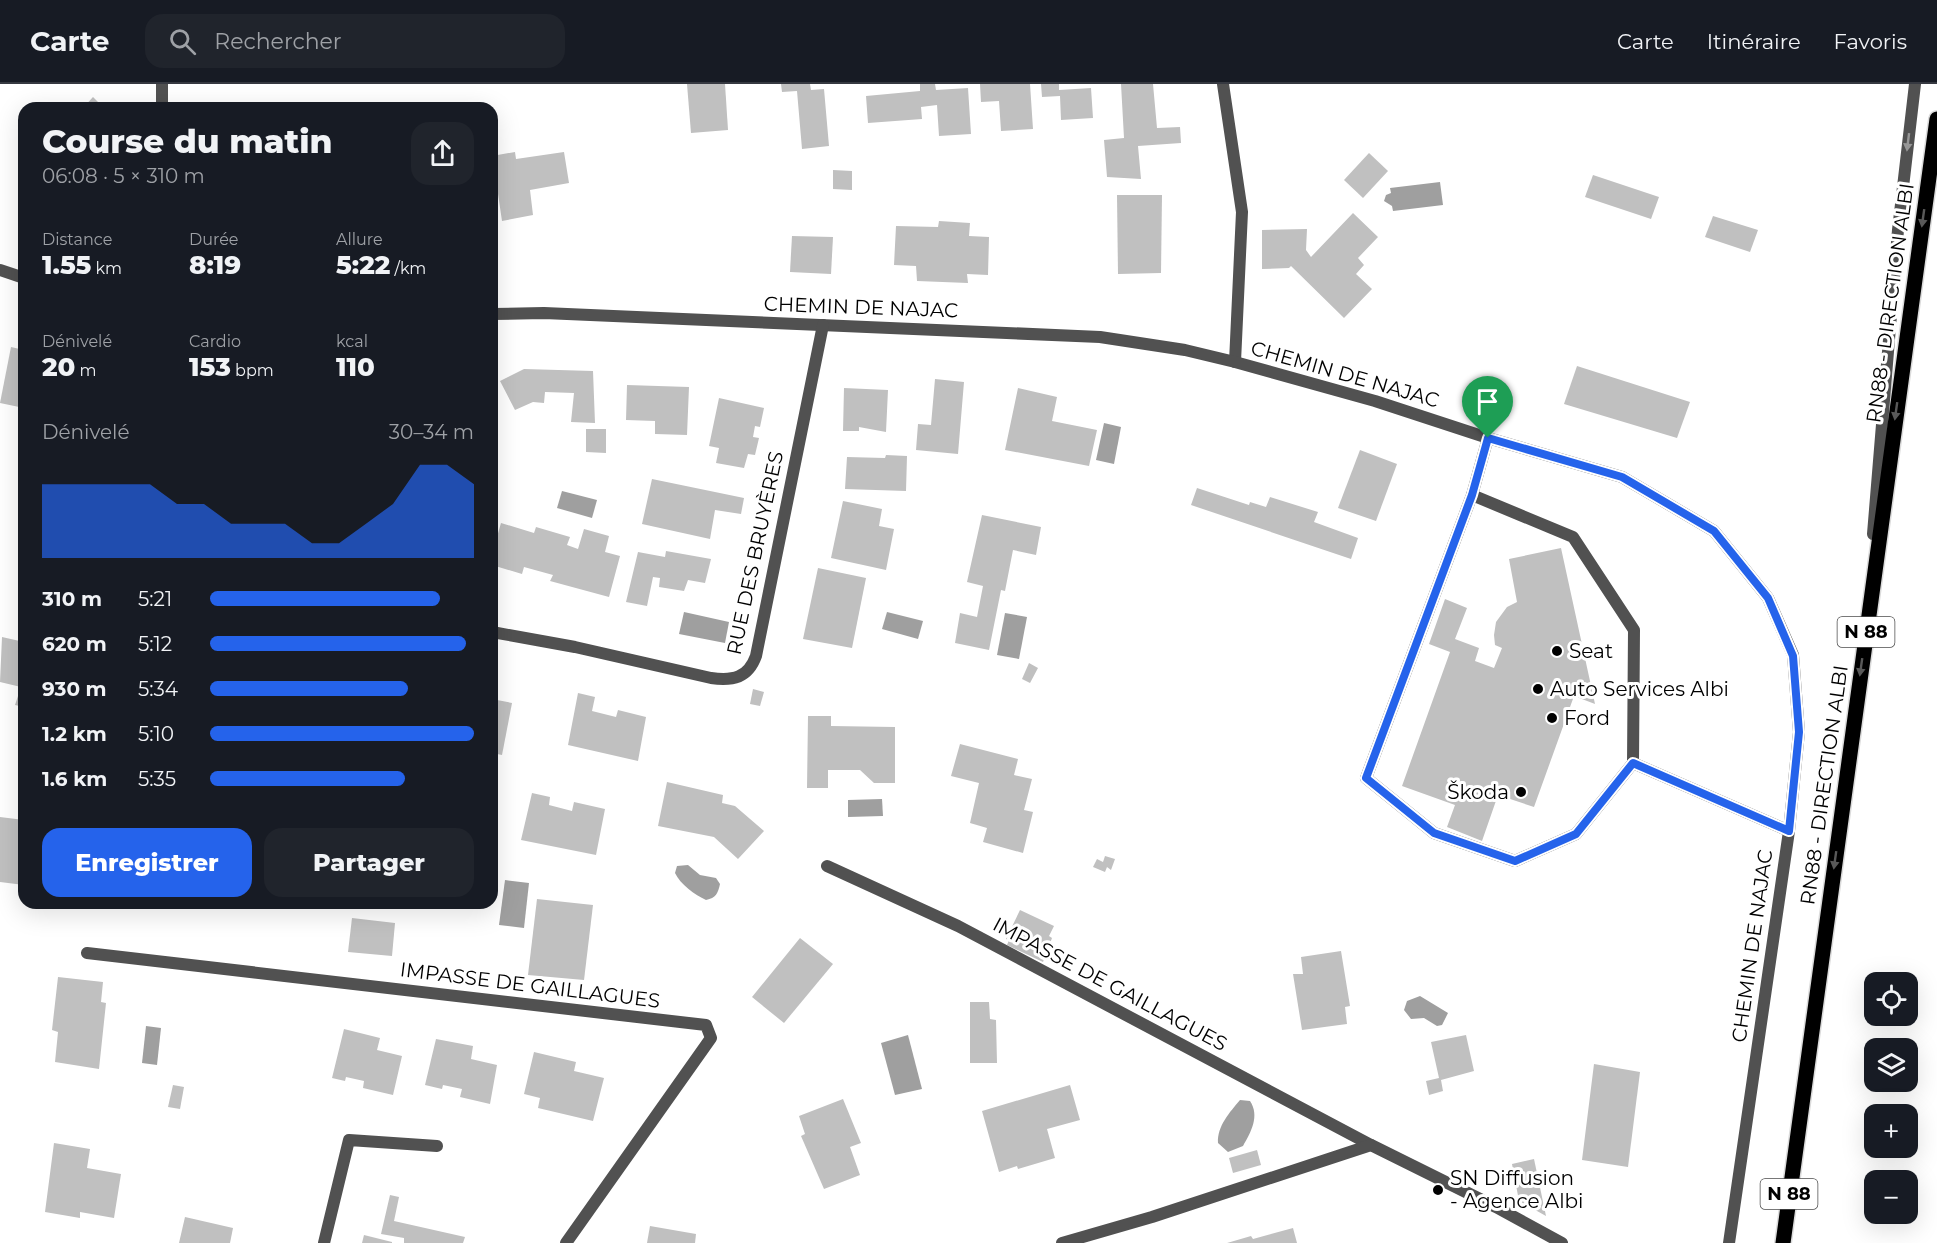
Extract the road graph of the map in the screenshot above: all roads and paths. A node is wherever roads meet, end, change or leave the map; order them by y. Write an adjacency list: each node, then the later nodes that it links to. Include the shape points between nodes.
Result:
1 (162, 84): 4 (street)
2 (1223, 84): 10 (street, via 1242,212)
3 (1915, 84): 14 (street, one-way to 14, via 1898,230)
4 (162, 102)
5 (1937, 119): 14 (main road, RN88 - DIRECTION ALBI / N 88, one-way to 14)
6 (0, 270): 7 (street)
7 (18, 276)
8 (498, 314): 9 (street, CHEMIN DE NAJAC)
9 (823, 325): 10 (street, CHEMIN DE NAJAC, via 1100,337); 13 (street, RUE DES BRUYÈRES, via 752,667 730,681)
10 (1235, 362): 11 (street, CHEMIN DE NAJAC)
11 (1488, 438): 12 (street); 16 (street, CHEMIN DE NAJAC, via 1622,477 1714,531 1768,598 1794,666 1799,732)
12 (1472, 495): 15 (street, via 1573,537 1634,630); 15 (street, via 1366,778 1434,833 1515,861 1576,834)
13 (498, 633)
14 (1865, 636): 26 (main road, RN88 - DIRECTION ALBI / N 88, one-way to 26)
15 (1633, 763): 16 (street)
16 (1789, 831): 25 (street, CHEMIN DE NAJAC)
17 (827, 866): 19 (street, IMPASSE DE GAILLAGUES, via 958,926)
18 (87, 953): 22 (street, IMPASSE DE GAILLAGUES, via 706,1025 711,1038)
19 (1371, 1145): 23 (street); 24 (street, IMPASSE DE GAILLAGUES)
20 (437, 1146): 21 (street, via 349,1140)
21 (324, 1243)
22 (567, 1243)
23 (1062, 1243)
24 (1562, 1243)
25 (1728, 1243)
26 (1783, 1243)

